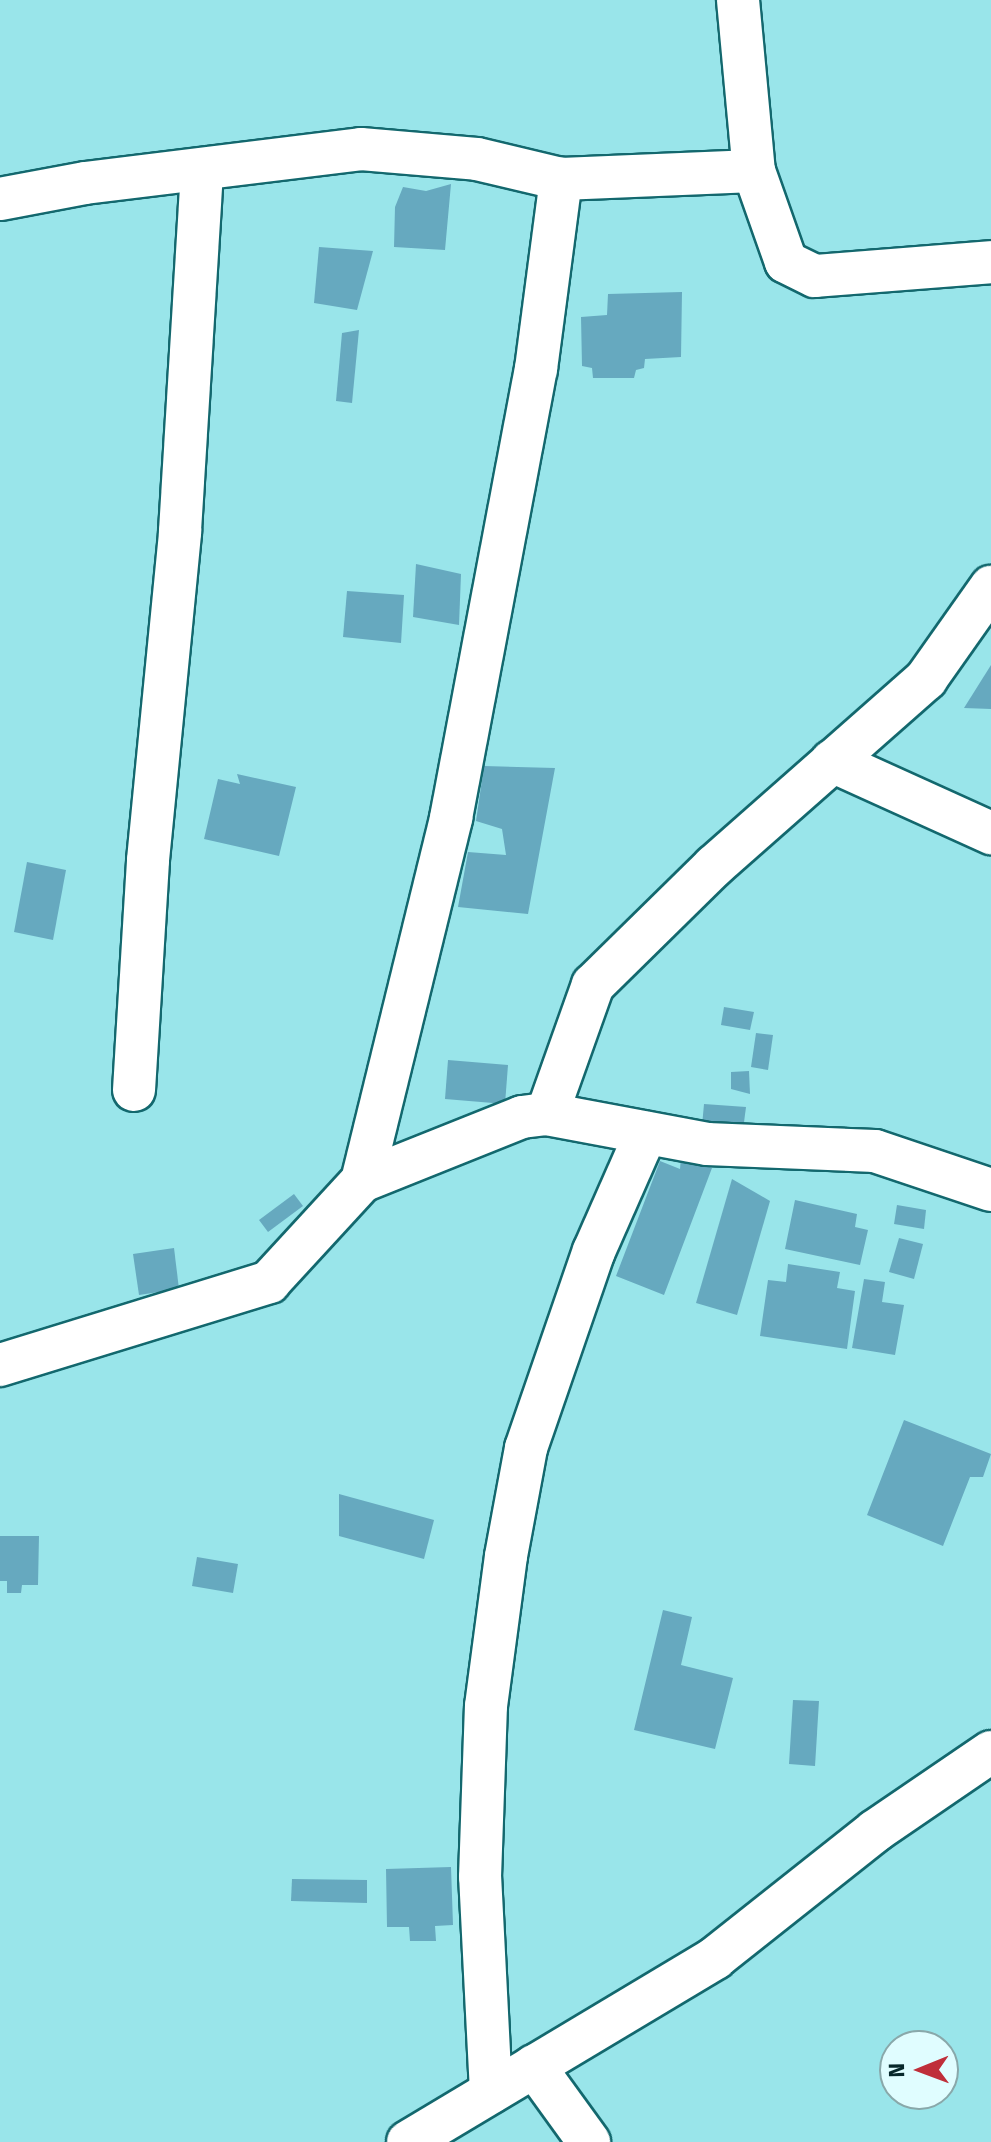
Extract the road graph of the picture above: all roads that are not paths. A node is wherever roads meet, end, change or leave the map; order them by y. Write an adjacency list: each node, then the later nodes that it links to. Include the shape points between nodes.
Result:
1 (738, 0): 3 (street)
2 (202, 170): 4 (street, via 361,149 477,159); 5 (street); 10 (street, via 180,531 148,860)
3 (754, 171): 4 (street); 6 (street, via 786,262 815,276)
4 (561, 179): 13 (street, via 536,369 451,818)
5 (0, 199)
6 (991, 262)
7 (991, 587): 8 (street, via 926,679)
8 (832, 761): 9 (street); 11 (street, via 714,866 593,985)
9 (991, 833)
10 (134, 1090)
11 (547, 1114): 12 (street); 13 (street, via 522,1117)
12 (646, 1133): 14 (street, via 707,1144 875,1151); 18 (street, via 594,1251 526,1448 506,1556 486,1706 481,1861)
13 (362, 1181): 15 (street, via 269,1282)
14 (991, 1190)
15 (0, 1365)
16 (991, 1752): 17 (street, via 875,1831 715,1958)
17 (534, 2066): 18 (street); 20 (street)
18 (491, 2092): 19 (street)
19 (408, 2142)
20 (589, 2142)

